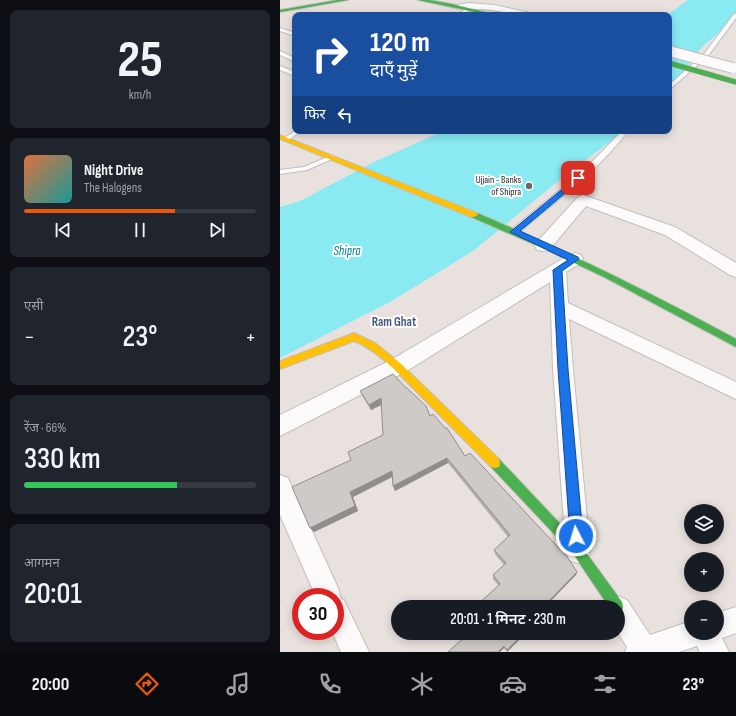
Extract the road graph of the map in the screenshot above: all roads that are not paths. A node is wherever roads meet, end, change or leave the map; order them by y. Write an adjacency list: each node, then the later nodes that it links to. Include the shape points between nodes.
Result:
1 (346, 0): 4 (main road)
2 (420, 0): 3 (main road)
3 (460, 7): 5 (main road); 6 (street, via 484,5)
4 (280, 11)
5 (483, 12)
6 (514, 12)
7 (736, 15): 18 (lane, via 706,55)
8 (280, 29): 9 (lane)
9 (292, 34)
10 (672, 52): 15 (street, bridge)
11 (280, 53): 12 (lane)
12 (292, 59)
13 (672, 64): 17 (main road, bridge)
14 (280, 68): 16 (lane)
15 (734, 69)
16 (292, 73)
17 (736, 82)
18 (672, 85)
19 (623, 134): 23 (lane, via 590,168)
20 (283, 138): 21 (main road)
21 (332, 157): 22 (lane, via 305,169); 23 (main road)
22 (280, 172)
23 (511, 230): 24 (main road)
24 (543, 246): 25 (main road); 27 (street, via 583,200 670,231)
25 (575, 259): 26 (street); 29 (main road)
26 (558, 270): 28 (street); 31 (street)
27 (736, 271)
28 (559, 306): 32 (street); 35 (street)
29 (736, 343)
30 (280, 365): 31 (main road, via 354,337 363,340)
31 (398, 366): 33 (street); 35 (main road, via 453,419)
32 (736, 391)
33 (280, 427)
34 (280, 486): 36 (street)
35 (578, 551): 37 (main road)
36 (325, 588)
37 (612, 600)
38 (625, 620): 44 (street)
39 (736, 620): 40 (street)
40 (724, 624)
41 (344, 628): 45 (street)
42 (684, 637): 44 (street)
43 (708, 640): 46 (street)
44 (643, 651)
45 (355, 652)
46 (715, 652)

